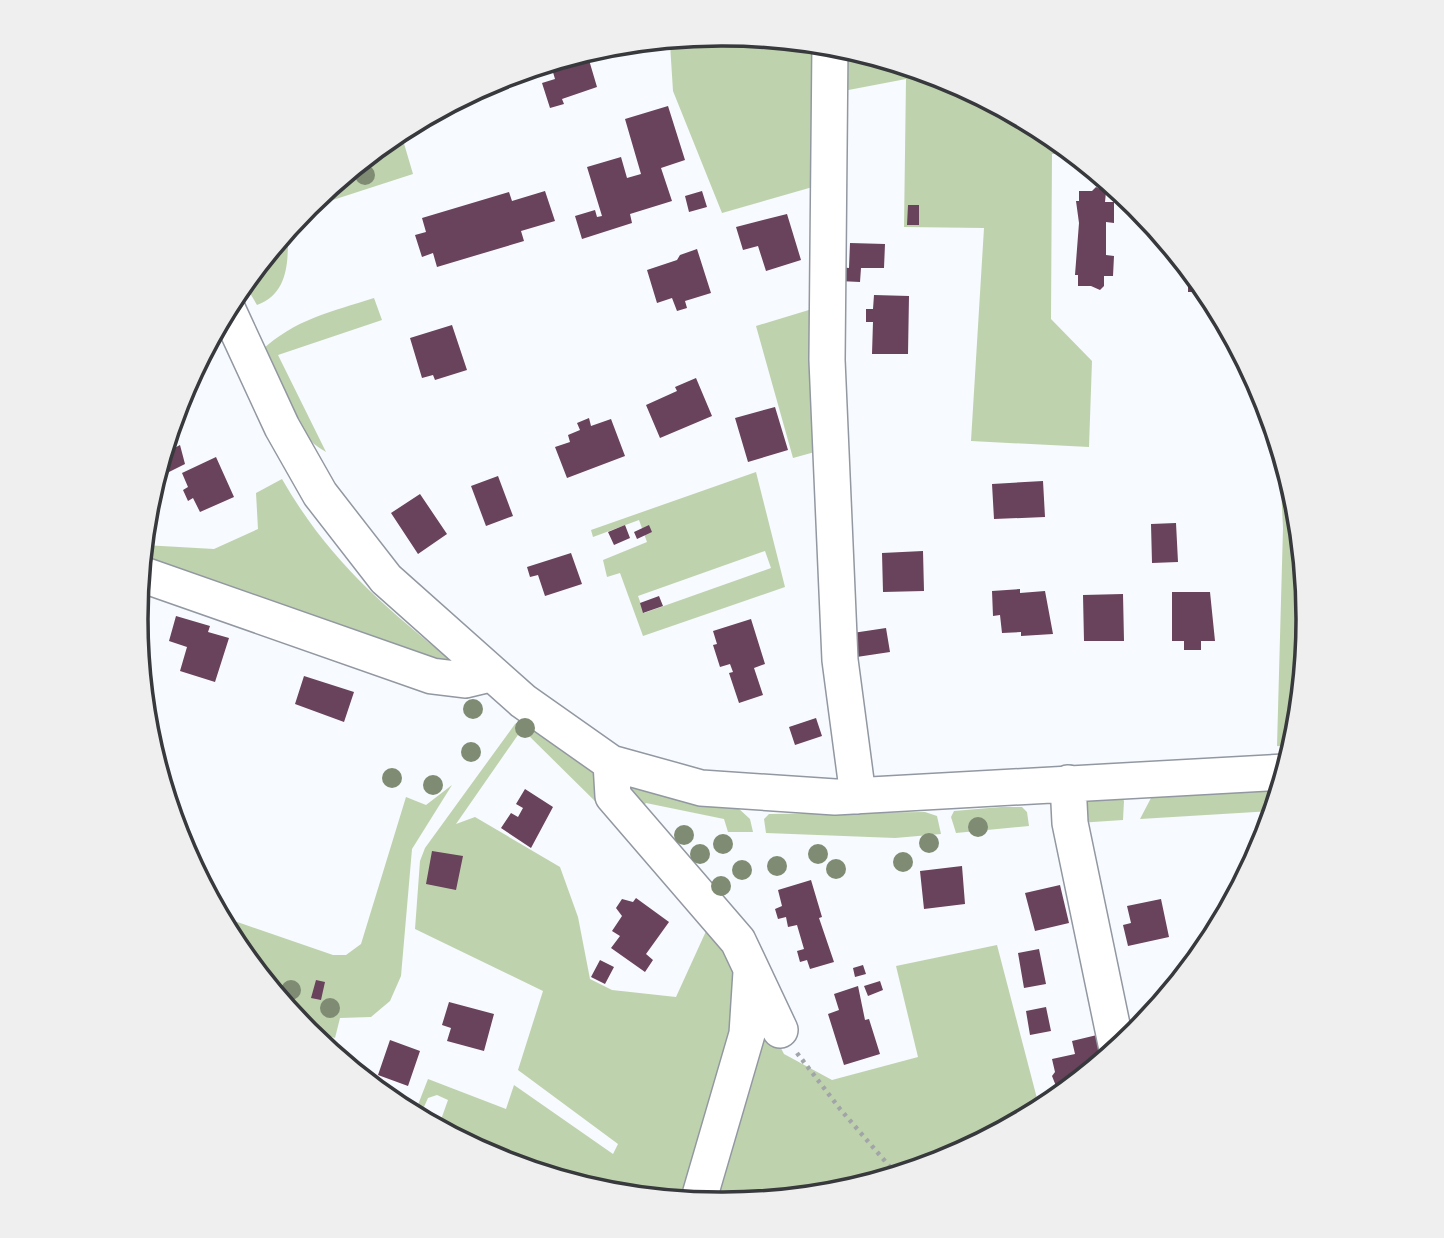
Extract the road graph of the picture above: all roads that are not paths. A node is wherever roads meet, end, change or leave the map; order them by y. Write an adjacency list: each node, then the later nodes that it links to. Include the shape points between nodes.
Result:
1 (831, 56): 8 (street, via 827,360 840,660)
2 (233, 320): 4 (street, via 282,427 341,524 386,579)
3 (150, 577): 4 (street, via 432,676 465,680)
4 (490, 674): 5 (street)
5 (611, 763): 8 (street, via 701,788); 9 (street, via 613,796 702,895 738,941)
6 (1274, 773): 7 (street)
7 (1068, 783): 8 (street); 11 (street, via 1070,823)
8 (858, 796)
9 (751, 969): 10 (street); 12 (street, via 747,1034)
10 (780, 1030)
11 (1115, 1037)
12 (701, 1191)

